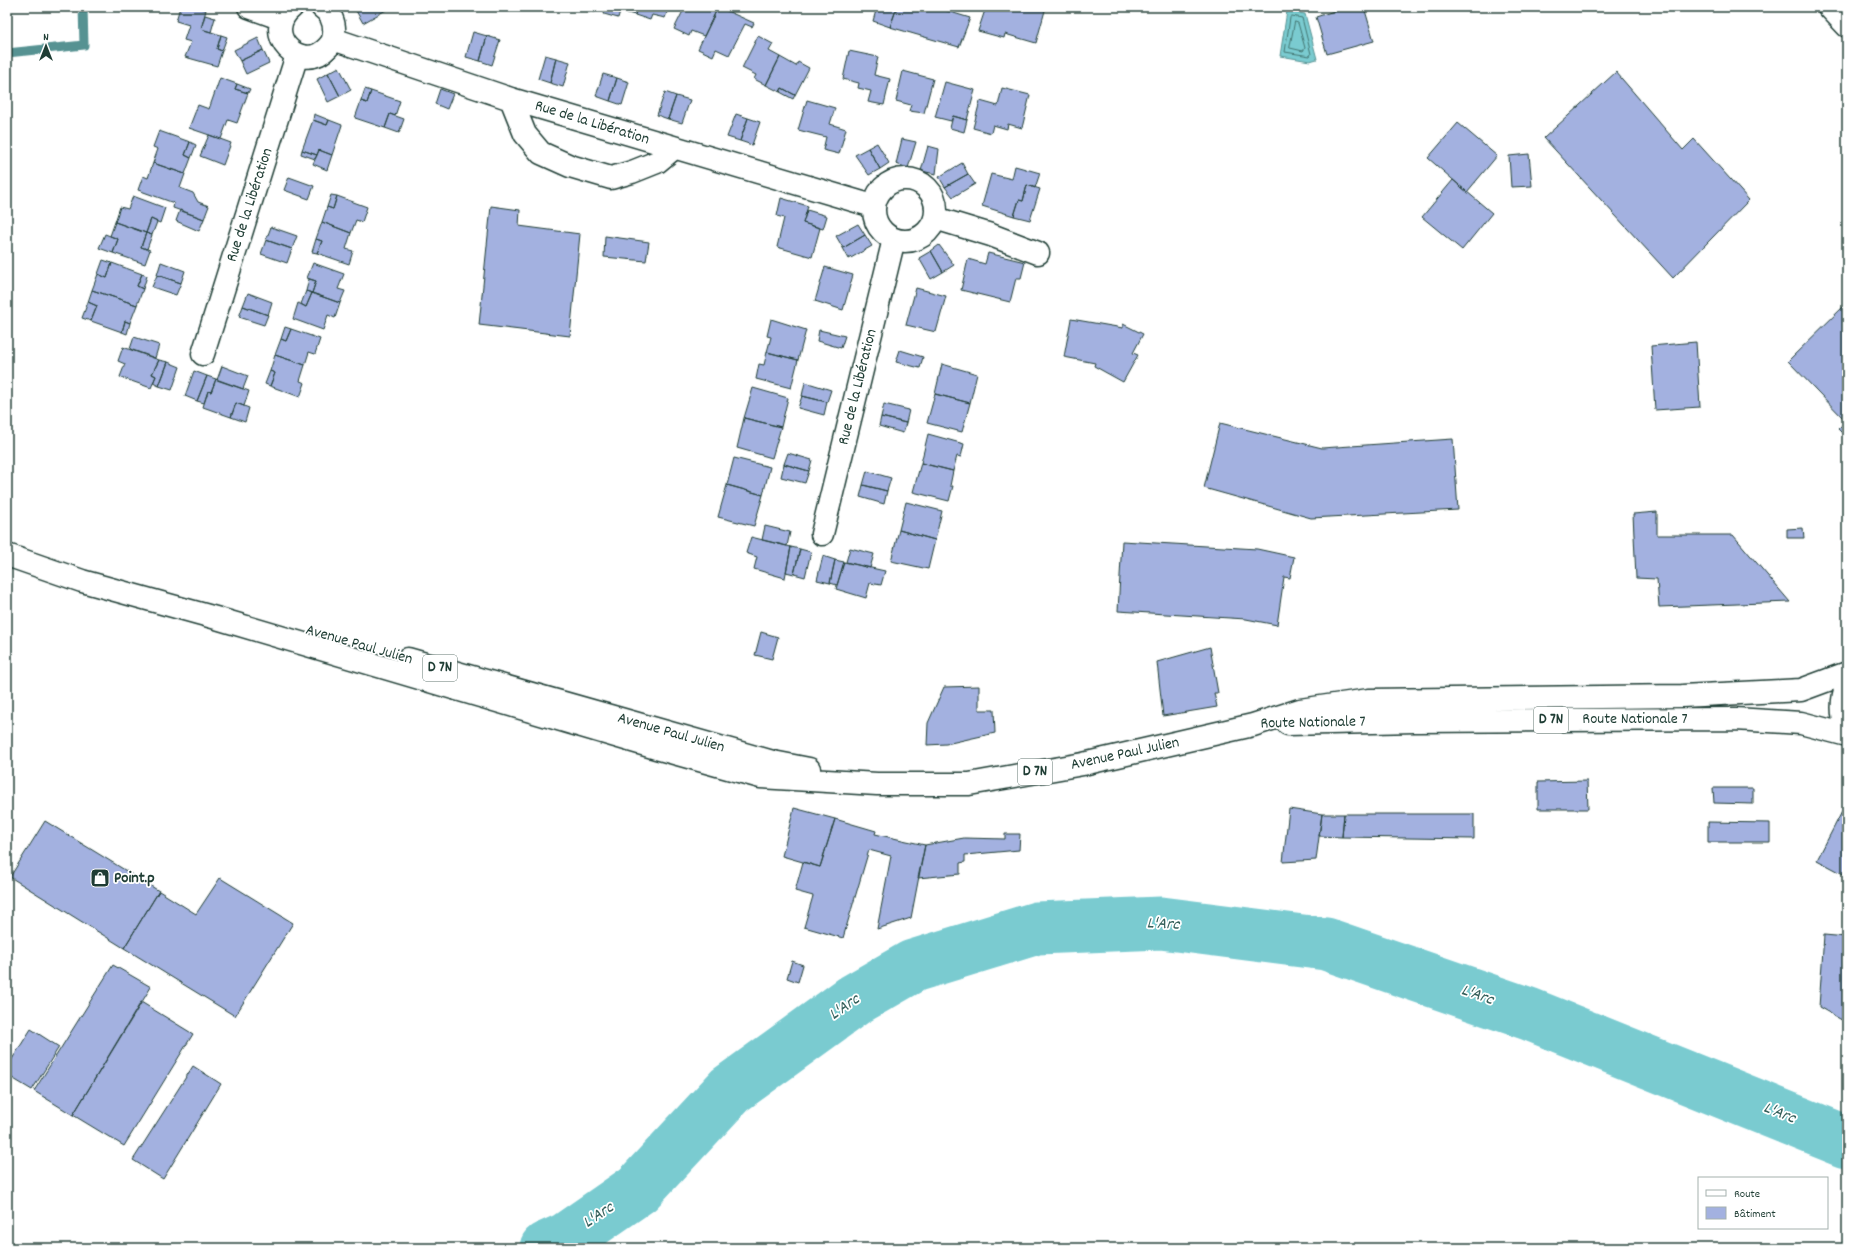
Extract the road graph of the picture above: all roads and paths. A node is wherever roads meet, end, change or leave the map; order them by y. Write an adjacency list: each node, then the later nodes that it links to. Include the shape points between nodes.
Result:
1 (249, 7): 4 (main road)
2 (322, 7): 6 (main road, via 332,18 335,27)
3 (1829, 7): 5 (main road)
4 (287, 13): 7 (main road, via 280,28 284,44)
5 (1847, 26)
6 (332, 39): 7 (main road, via 324,52 316,56); 8 (main road, Rue de la Libération)
7 (297, 55): 14 (main road, Rue de la Libération)
8 (511, 99): 9 (main road, Rue de la Libération); 9 (main road, Rue de la Libération, via 525,134 541,153 576,168 612,178 657,162)
9 (674, 148): 10 (main road, Rue de la Libération)
10 (873, 206): 11 (main road, via 876,196 890,181 911,178 921,182 934,197); 12 (main road, via 878,226)
11 (936, 218): 12 (main road, via 924,235 914,240); 13 (main road, via 991,234)
12 (894, 239): 15 (main road, Rue de la Libération)
13 (1038, 253)
14 (203, 354)
15 (822, 534)
16 (7, 541): 23 (main road, Avenue Paul Julien / D 7N, via 85,568 676,735 773,762)
17 (7, 555): 23 (main road, Avenue Paul Julien / D 7N, via 82,581 760,777)
18 (1847, 673): 20 (main road, Route Nationale 7, via 1801,690 1682,696 1369,700 1300,710)
19 (1847, 684): 21 (main road, via 1842,701 1842,719)
20 (1253, 725): 22 (main road, Route Nationale 7 / D 7N, via 1734,719 1801,723); 23 (main road, Avenue Paul Julien / D 7N, via 1083,764 968,784)
21 (1847, 731)
22 (1847, 735)
23 (876, 784)

